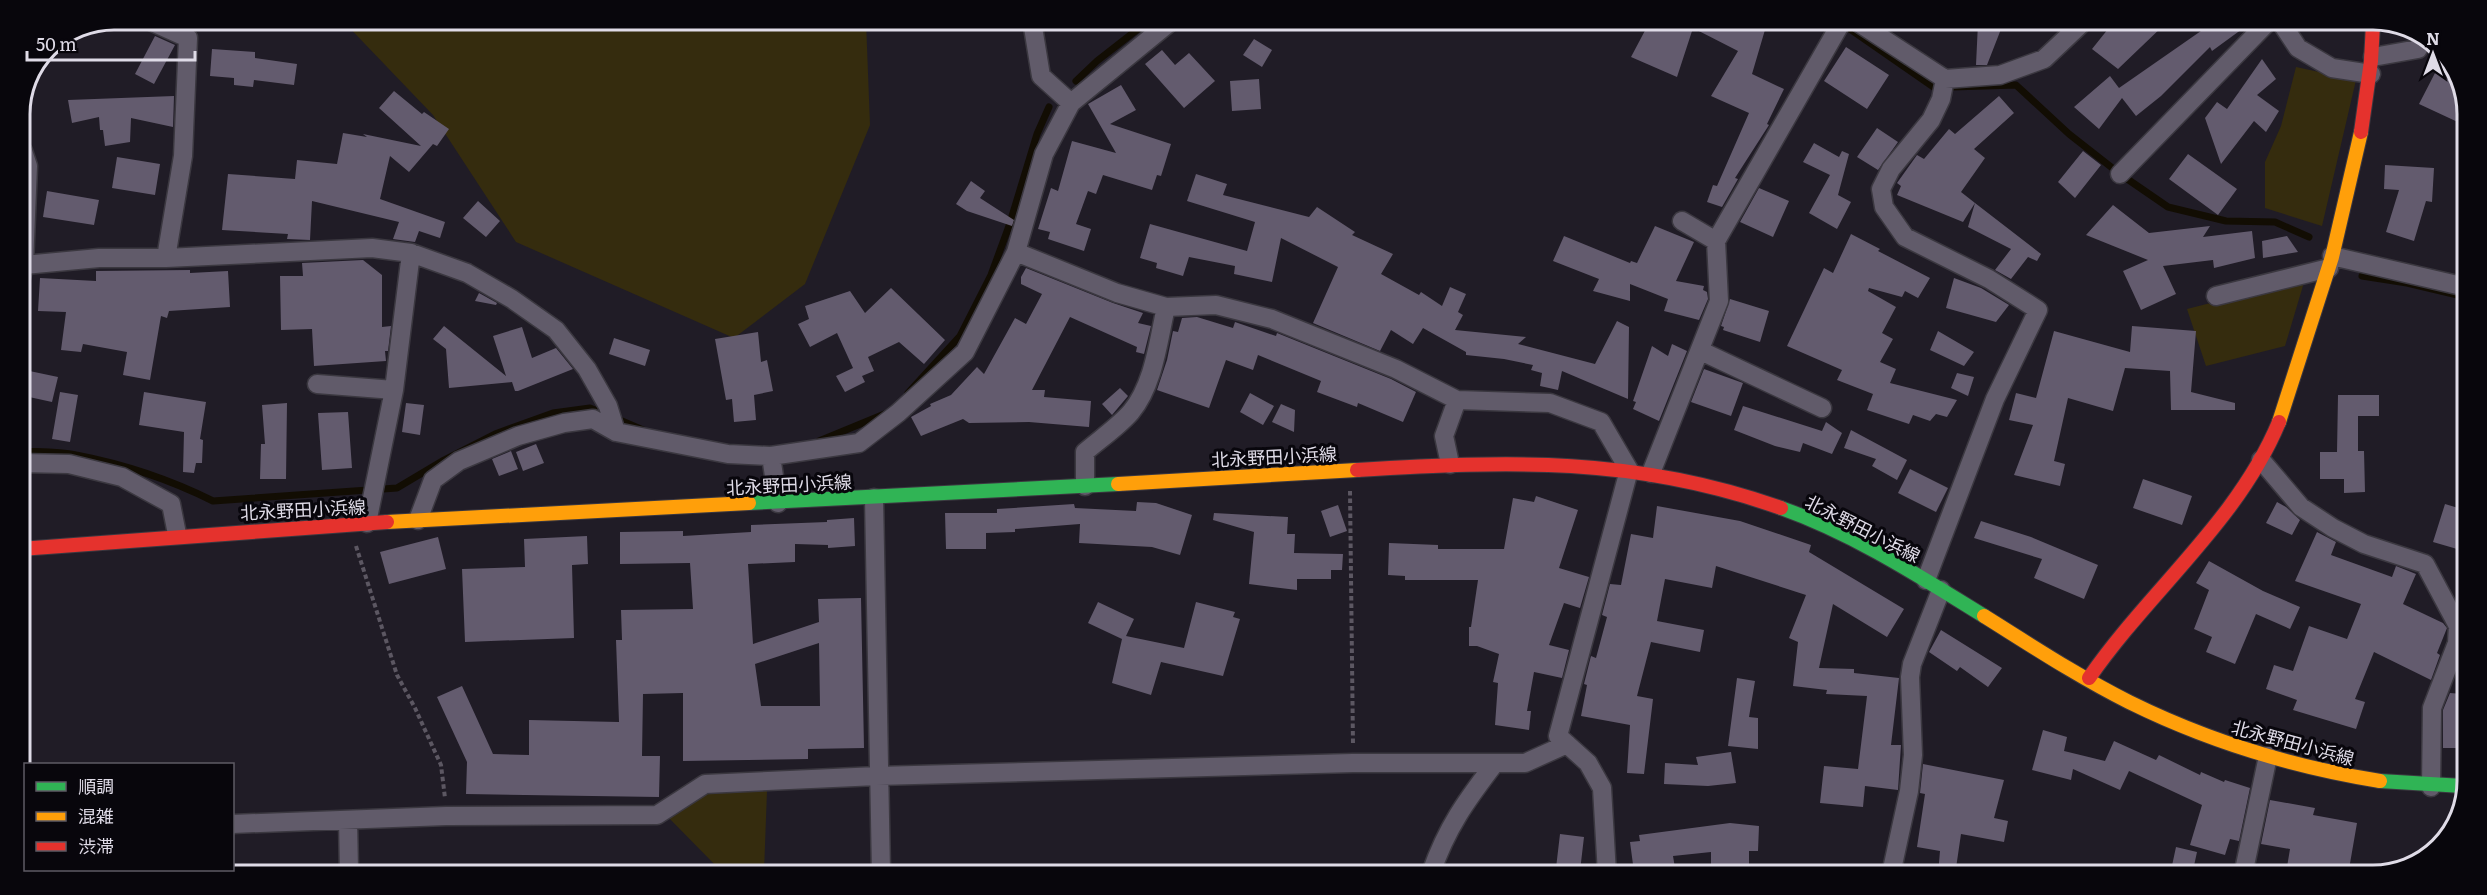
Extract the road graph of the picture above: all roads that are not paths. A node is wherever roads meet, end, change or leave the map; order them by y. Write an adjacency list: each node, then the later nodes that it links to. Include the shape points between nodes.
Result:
1 (170, 30): 19 (street, via 188,38 183,156)
2 (1033, 30): 13 (street, via 1041,76)
3 (1160, 30): 13 (street)
4 (1838, 30): 16 (street)
5 (1870, 30): 12 (street)
6 (2075, 30): 12 (street, via 2044,59 2000,75)
7 (2260, 30): 14 (street)
8 (2286, 30): 11 (street, via 2298,48 2331,68)
9 (2373, 30): 11 (main road)
10 (2420, 44): 11 (street, via 2418,49)
11 (2372, 66): 20 (main road)
12 (1946, 79): 44 (street, via 1931,120 1891,170 1881,189 1884,207 1905,237 1989,279 2037,309 1995,399)
13 (1071, 103): 17 (street, via 1044,154)
14 (2120, 174)
15 (1682, 221): 16 (street)
16 (1716, 241): 25 (street, via 1719,301)
17 (1016, 252): 24 (street, via 1117,293); 31 (street, via 965,352 898,413 859,442)
18 (411, 253): 19 (street, via 372,248); 27 (street); 30 (street, via 467,273 556,330 608,406)
19 (166, 258): 21 (street, via 99,258)
20 (2331, 262): 22 (street); 23 (street); 32 (main road, via 2287,400)
21 (30, 270)
22 (2457, 285)
23 (2216, 296)
24 (1166, 307): 28 (street, via 1216,305 1272,319 1396,369); 37 (street, via 1142,396 1130,414 1085,452)
25 (1701, 351): 29 (street); 36 (street)
26 (317, 384): 27 (street)
27 (394, 390): 41 (street, via 371,503)
28 (1457, 400): 34 (street, via 1444,436); 35 (street, via 1550,403 1601,422)
29 (1822, 408)
30 (615, 431): 31 (street, via 728,454); 40 (street, via 594,419 564,423 518,436 459,461 432,480)
31 (771, 456): 39 (street)
32 (2261, 460): 45 (street, via 2301,507 2333,528 2364,544 2425,564); 47 (main road, via 2202,544 2139,610)
33 (30, 463): 42 (street, via 69,464 122,477 171,504)
34 (1450, 464): 35 (main road, 北永野田小浜線, via 1557,464); 37 (main road, 北永野田小浜線)
35 (1629, 470): 36 (main road, 北永野田小浜線); 48 (street, via 1558,736)
36 (1651, 473): 44 (main road, 北永野田小浜線, via 1758,500 1799,515 1840,532)
37 (1085, 486): 38 (main road, 北永野田小浜線)
38 (874, 498): 39 (main road, 北永野田小浜線); 51 (street)
39 (778, 503): 40 (main road, 北永野田小浜線)
40 (418, 520): 41 (main road, 北永野田小浜線)
41 (360, 523): 42 (main road, 北永野田小浜線)
42 (177, 534): 43 (main road, 北永野田小浜線)
43 (30, 548)
44 (1933, 585): 47 (main road, 北永野田小浜線); 60 (street, via 1910,677 1913,755)
45 (2457, 616)
46 (2457, 643): 53 (street, via 2432,708)
47 (2089, 678): 49 (main road, 北永野田小浜線, via 2140,708 2235,747)
48 (1567, 744): 50 (street, via 1525,763); 59 (street, via 1588,763 1602,788)
49 (2268, 756): 53 (main road, 北永野田小浜線, via 2379,782); 61 (street)
50 (1495, 763): 51 (street); 58 (street, via 1459,810)
51 (877, 776): 54 (street, via 705,784 657,815); 57 (street)
52 (2456, 786): 53 (main road, 北永野田小浜線)
53 (2431, 787)
54 (348, 820): 55 (street); 56 (street)
55 (234, 824)
56 (349, 865)
57 (880, 865)
58 (1434, 865)
59 (1606, 865)
60 (1893, 865)
61 (2245, 865)

